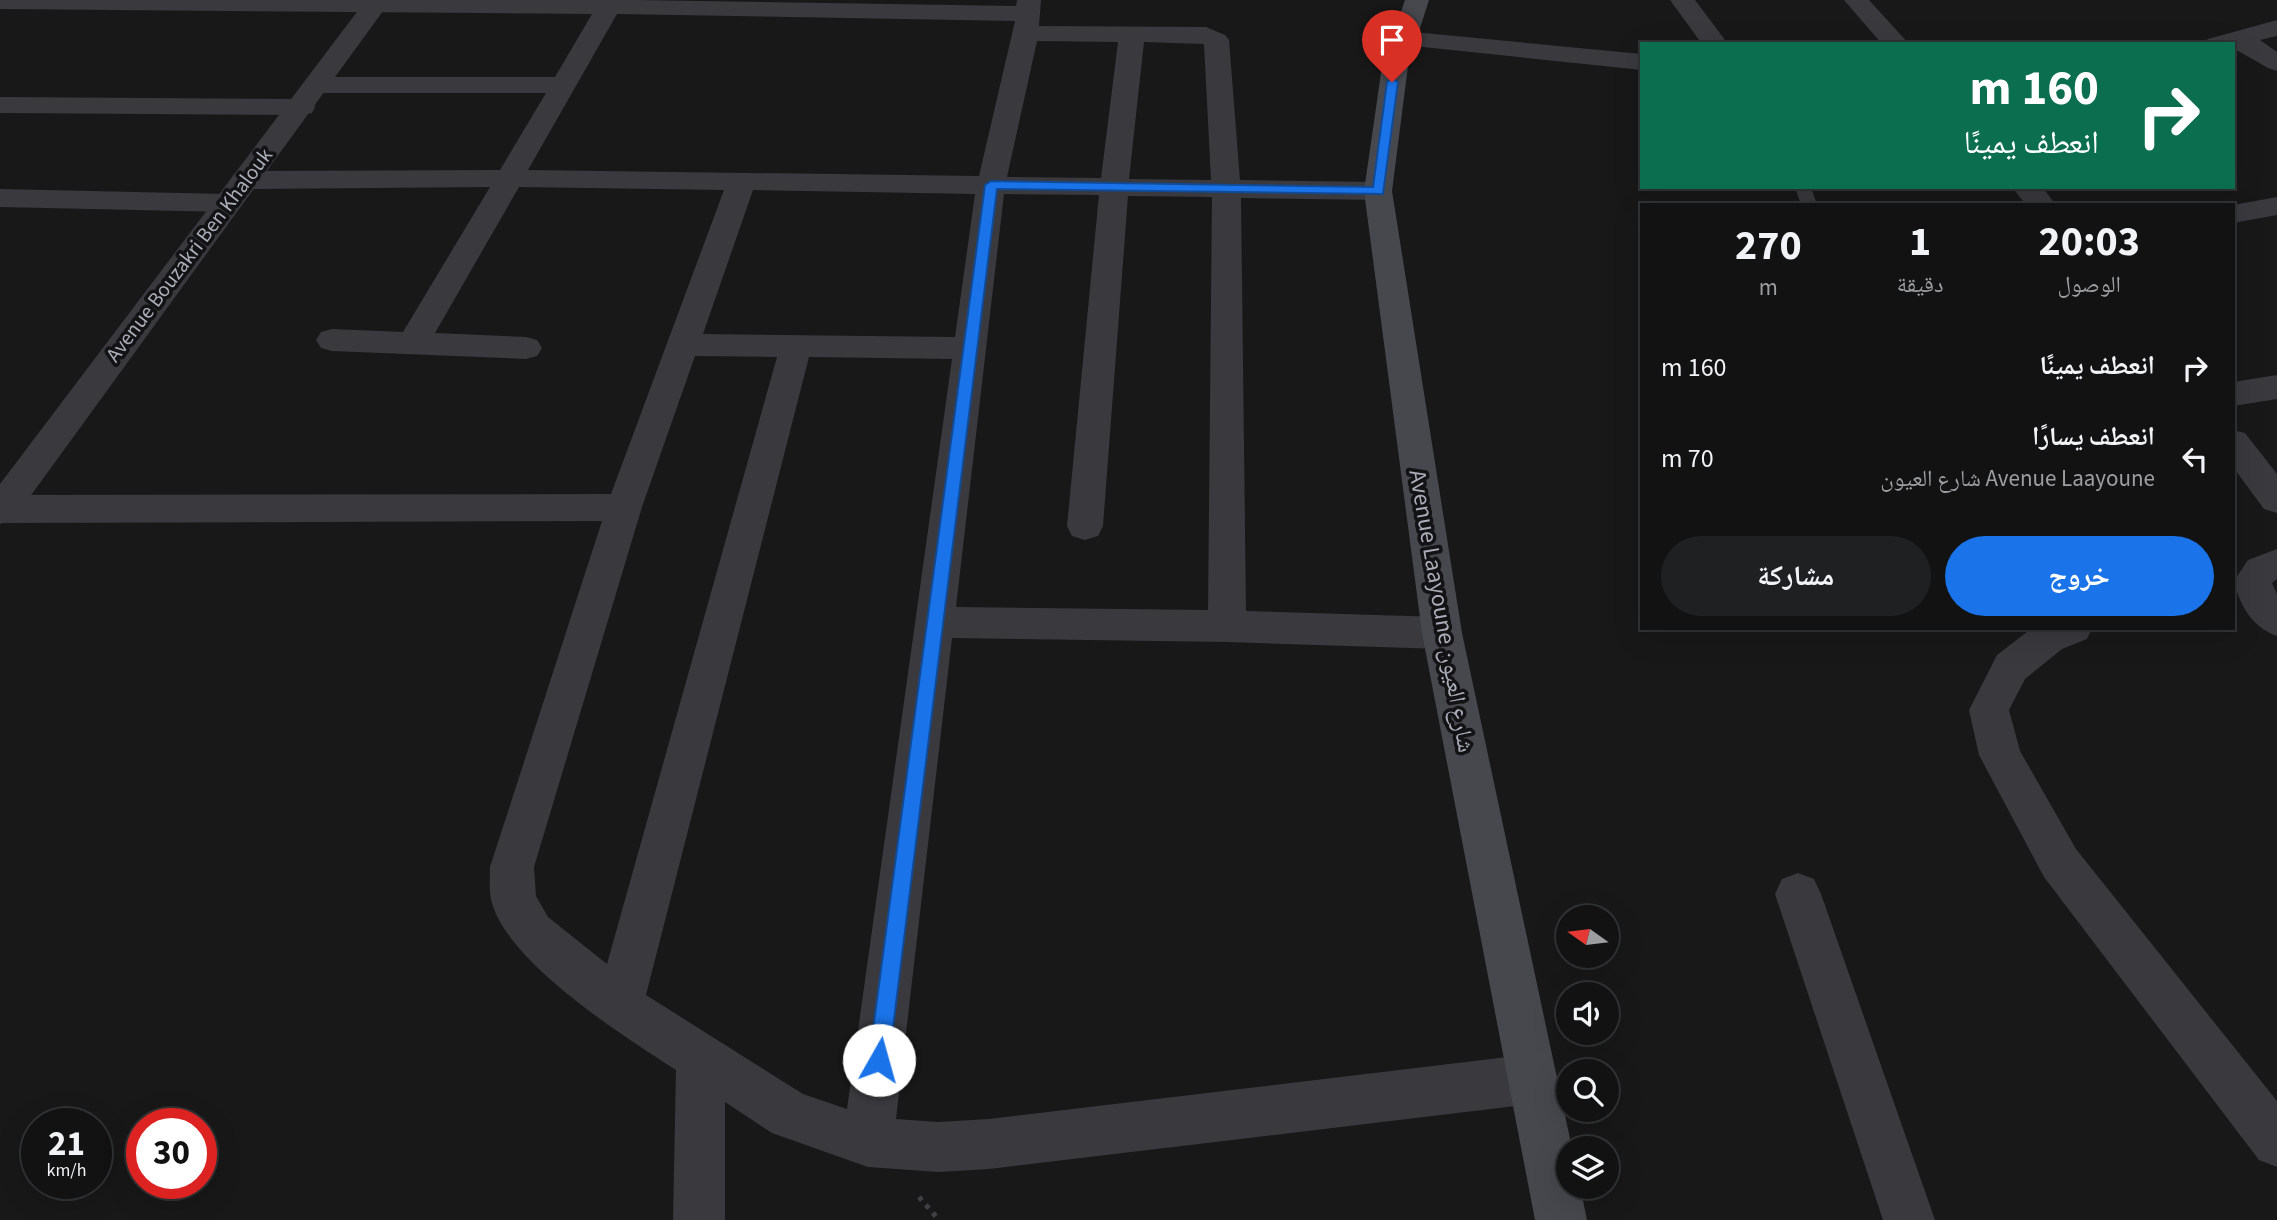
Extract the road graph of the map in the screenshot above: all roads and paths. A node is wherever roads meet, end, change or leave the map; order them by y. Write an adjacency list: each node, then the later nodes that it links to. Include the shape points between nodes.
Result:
1 (158, 0): 5 (street); 6 (street)
2 (1417, 0): 11 (main road, Avenue Laayoune شارع العيون)
3 (1682, 0): 13 (street)
4 (1856, 0): 14 (street)
5 (379, 1): 7 (street); 19 (street, Avenue Bouzakri Ben Khalouk)
6 (0, 2)
7 (611, 4): 8 (street); 18 (street)
8 (1028, 16): 10 (street); 23 (street)
9 (2277, 28): 12 (street)
10 (1132, 34): 24 (street); 25 (street, via 1206,35 1216,40)
11 (1402, 39): 16 (street); 28 (main road, Avenue Laayoune شارع العيون)
12 (2228, 41)
13 (1714, 42)
14 (1894, 42)
15 (2235, 44): 17 (street)
16 (1640, 62)
17 (2277, 63)
18 (564, 85): 19 (street); 21 (street)
19 (309, 96): 20 (street); 27 (street, Avenue Bouzakri Ben Khalouk)
20 (0, 105)
21 (509, 178): 22 (street); 27 (street); 34 (street)
22 (742, 181): 23 (street); 35 (street)
23 (991, 185): 24 (street); 38 (street)
24 (1114, 187): 25 (street); 45 (street)
25 (1226, 188): 28 (street); 50 (street)
26 (2028, 189): 30 (street)
27 (235, 191): 29 (street); 44 (street, Avenue Bouzakri Ben Khalouk)
28 (1378, 191): 52 (main road, Avenue Laayoune شارع العيون)
29 (0, 198)
30 (2040, 203)
31 (2277, 206): 32 (street)
32 (2235, 214)
33 (332, 340): 34 (street)
34 (413, 343): 37 (street)
35 (682, 345): 36 (street); 43 (street)
36 (796, 346): 38 (street); 54 (street)
37 (526, 348)
38 (970, 348): 49 (street)
39 (2277, 387): 40 (street)
40 (2235, 394)
41 (2235, 445): 42 (street)
42 (2277, 500)
43 (624, 507): 44 (street); 54 (street, via 512,867 514,900 532,932)
44 (0, 510)
45 (1085, 526)
46 (2277, 564): 48 (street, via 2261,570 2253,581 2257,598)
47 (2235, 614): 48 (street)
48 (2274, 618)
49 (935, 622): 50 (street); 57 (street)
50 (1227, 626): 52 (street)
51 (2068, 630): 58 (street, via 2048,638 2011,667 1989,710 2000,755 2060,863)
52 (1442, 633): 56 (main road, Avenue Laayoune شارع العيون)
53 (1798, 894): 61 (street)
54 (619, 1005): 55 (street)
55 (701, 1060): 57 (street, via 790,1115); 59 (street)
56 (1533, 1079): 57 (street, via 989,1144 938,1147); 60 (main road, Avenue Laayoune شارع العيون)
57 (868, 1142)
58 (2277, 1142)
59 (699, 1220)
60 (1561, 1220)
61 (1909, 1220)

